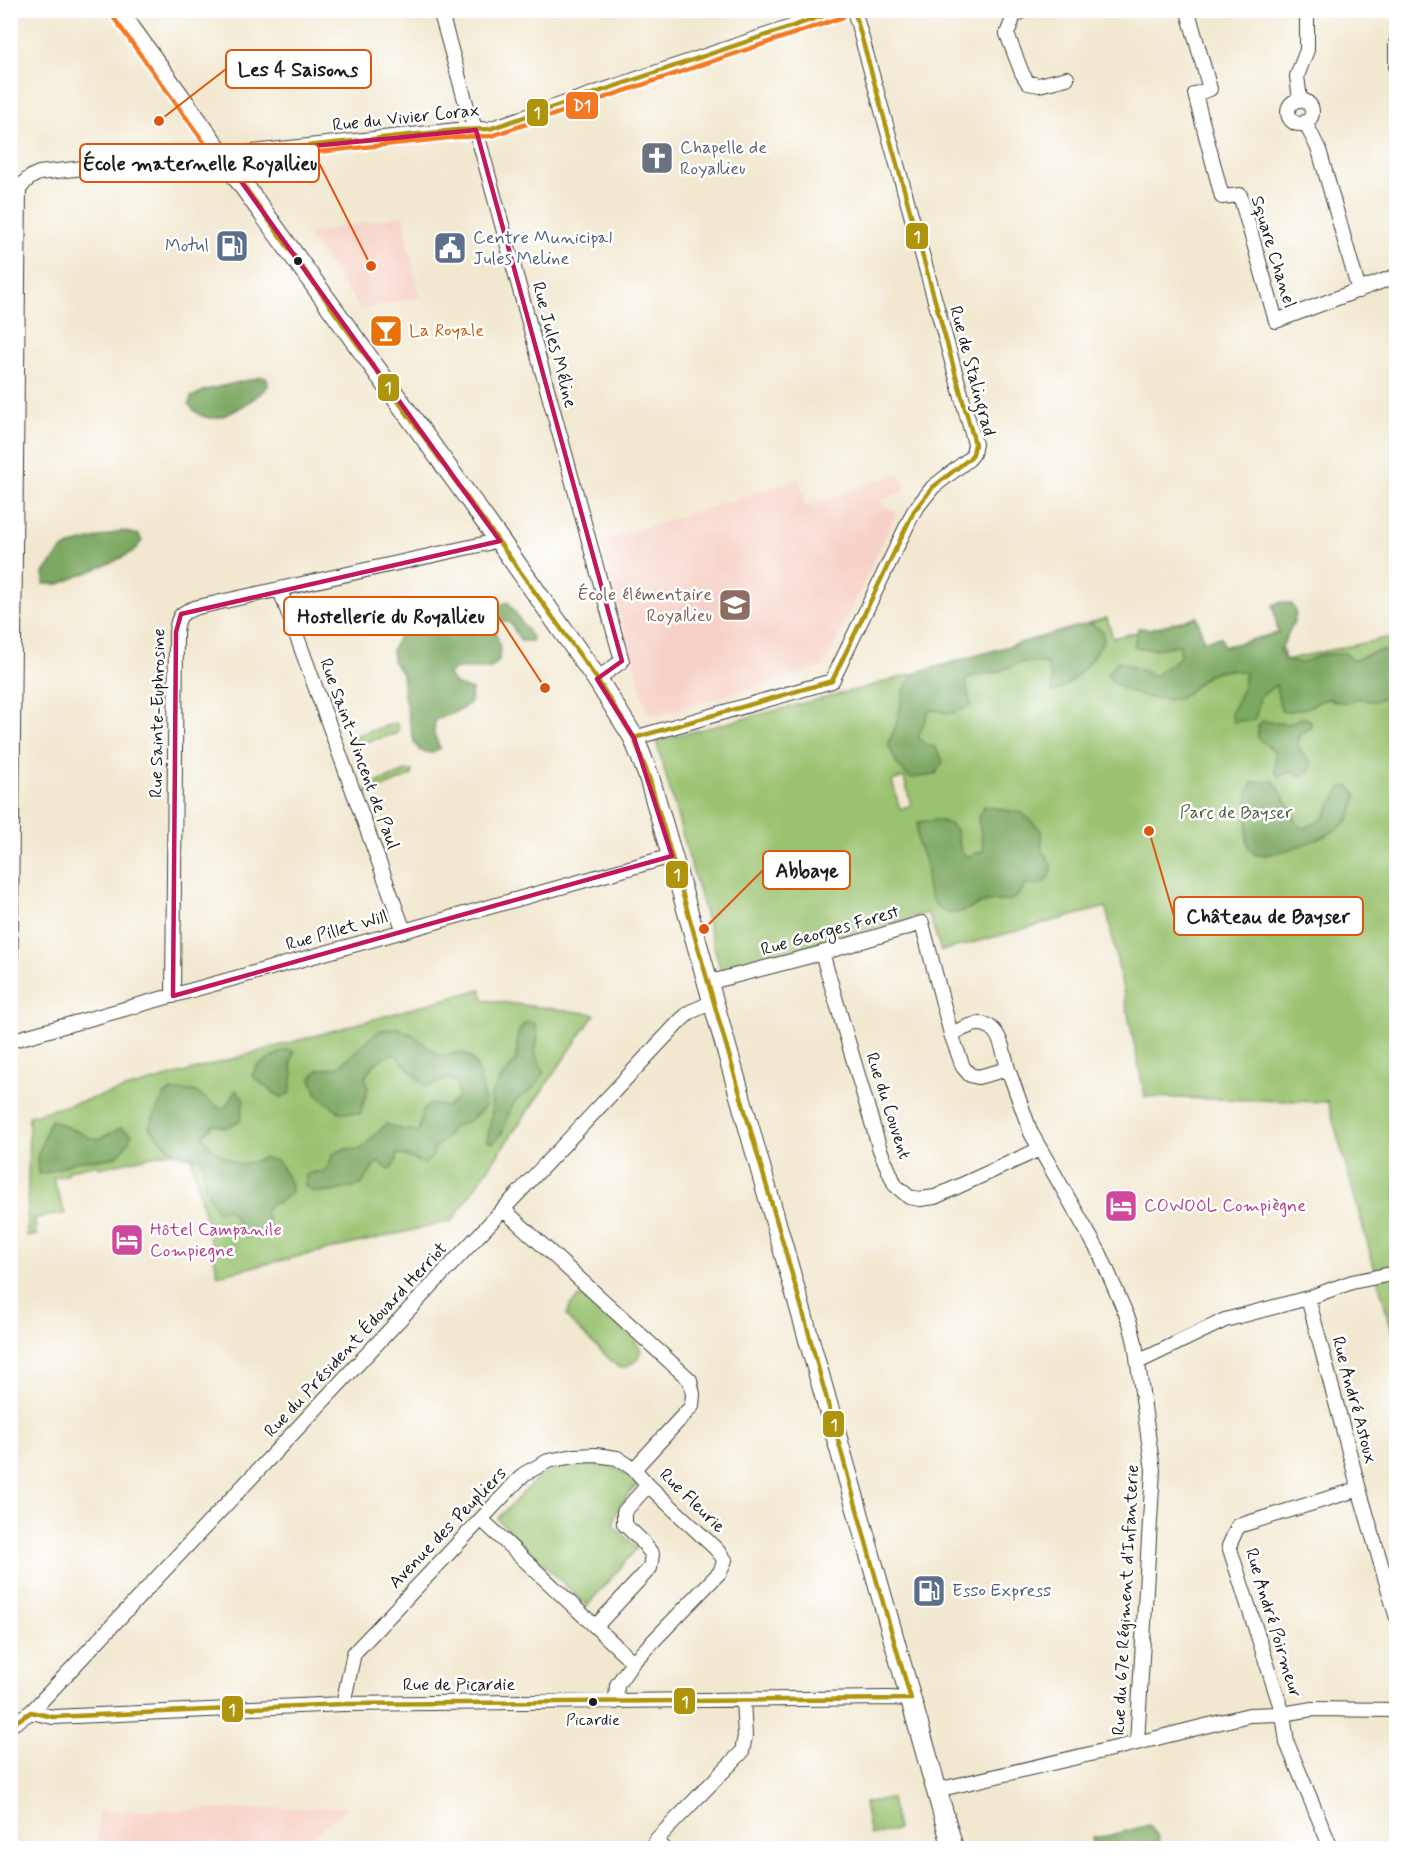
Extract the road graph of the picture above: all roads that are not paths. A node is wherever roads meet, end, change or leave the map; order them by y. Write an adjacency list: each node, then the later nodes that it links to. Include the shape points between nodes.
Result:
1 (117, 10): 12 (street)
2 (440, 10): 11 (street, Rue Jules Méline)
3 (841, 10): 11 (street, Rue du Vivier Corax, via 489,129)
4 (854, 10): 18 (street, Rue de Stalingrad, via 975,444 973,454 933,487 914,511 832,681)
5 (1025, 10): 10 (street, via 1014,15 1007,34 1028,83 1039,85)
6 (1304, 10): 14 (street, via 1307,50 1296,76 1300,100 1309,104 1312,112 1305,123 1319,150)
7 (1188, 12): 14 (street, Square Chanel, via 1209,89 1195,94 1222,197 1240,195 1276,321)
8 (1396, 48): 9 (street)
9 (1396, 69)
10 (1067, 78)
11 (476, 130): 12 (street, Rue du Vivier Corax); 17 (street, Rue Jules Méline, via 622,661)
12 (222, 154): 15 (street); 24 (street, Rue du Vivier Corax, via 39,173 19,190)
13 (1396, 276): 14 (street)
14 (1359, 291)
15 (497, 537): 16 (street, Rue Sainte-Euphrosine, via 488,543); 17 (street)
16 (280, 590): 20 (street, Rue Saint-Vincent de Paul); 23 (street, Rue Sainte-Euphrosine, via 187,610 177,621)
17 (597, 679): 18 (street)
18 (634, 738): 19 (street)
19 (672, 856): 20 (street, Rue Pillet Will); 22 (street)
20 (404, 931): 23 (street, Rue Pillet Will)
21 (822, 953): 22 (street, Rue Georges Forest); 25 (street, Rue Georges Forest, via 922,923); 28 (street, Rue du Couvent, via 880,1150 895,1185 909,1197 935,1197)
22 (710, 993): 29 (street, Rue du Président Édouard Herriot); 40 (street)
23 (173, 996): 26 (street, Rue Pillet Will)
24 (10, 1005)
25 (951, 1034): 27 (street, Rue Georges Forest, via 963,1068 970,1075 978,1077); 27 (street, via 977,1024 988,1026 998,1035)
26 (10, 1041)
27 (1008, 1069): 28 (street)
28 (1040, 1149): 32 (street, via 1100,1254 1130,1323)
29 (504, 1210): 33 (street, Rue Fleurie, via 690,1380 692,1407); 45 (street, Rue du Président Édouard Herriot)
30 (1396, 1274): 31 (street, via 1352,1282)
31 (1308, 1298): 32 (street, via 1225,1320); 35 (street, Rue André Astoux)
32 (1138, 1362): 48 (street, Rue du 67e Régiment d'Infanterie, via 1153,1470)
33 (634, 1469): 34 (street, Rue Fleurie); 36 (street, Avenue des Peupliers, via 617,1458 596,1455 548,1461 524,1474)
34 (648, 1485): 38 (street, via 624,1512 624,1524 652,1554 650,1568); 39 (street, Rue Fleurie, via 725,1560 720,1572)
35 (1359, 1489): 37 (street, Rue André Astoux); 46 (street, Rue André Poirmeur, via 1238,1526 1229,1546)
36 (480, 1519): 38 (street); 43 (street, Avenue des Peupliers, via 354,1653)
37 (1396, 1615)
38 (596, 1626): 39 (street)
39 (633, 1662): 42 (street, Rue Fleurie, via 617,1685)
40 (911, 1699): 41 (street, Rue de Picardie); 49 (street)
41 (743, 1700): 42 (street, Rue de Picardie); 50 (street, via 742,1752 655,1841)
42 (616, 1702): 43 (street, Rue de Picardie)
43 (343, 1704): 45 (street, Rue de Picardie, via 53,1718)
44 (1396, 1710): 46 (street, via 1312,1708)
45 (31, 1712): 47 (street)
46 (1283, 1714): 48 (street, via 1250,1715); 52 (street, Rue André Poirmeur, via 1287,1743)
47 (10, 1723)
48 (1137, 1743): 49 (street, Rue du 67e Régiment d'Infanterie)
49 (937, 1790): 51 (street)
50 (663, 1848)
51 (954, 1848)
52 (1331, 1848)

